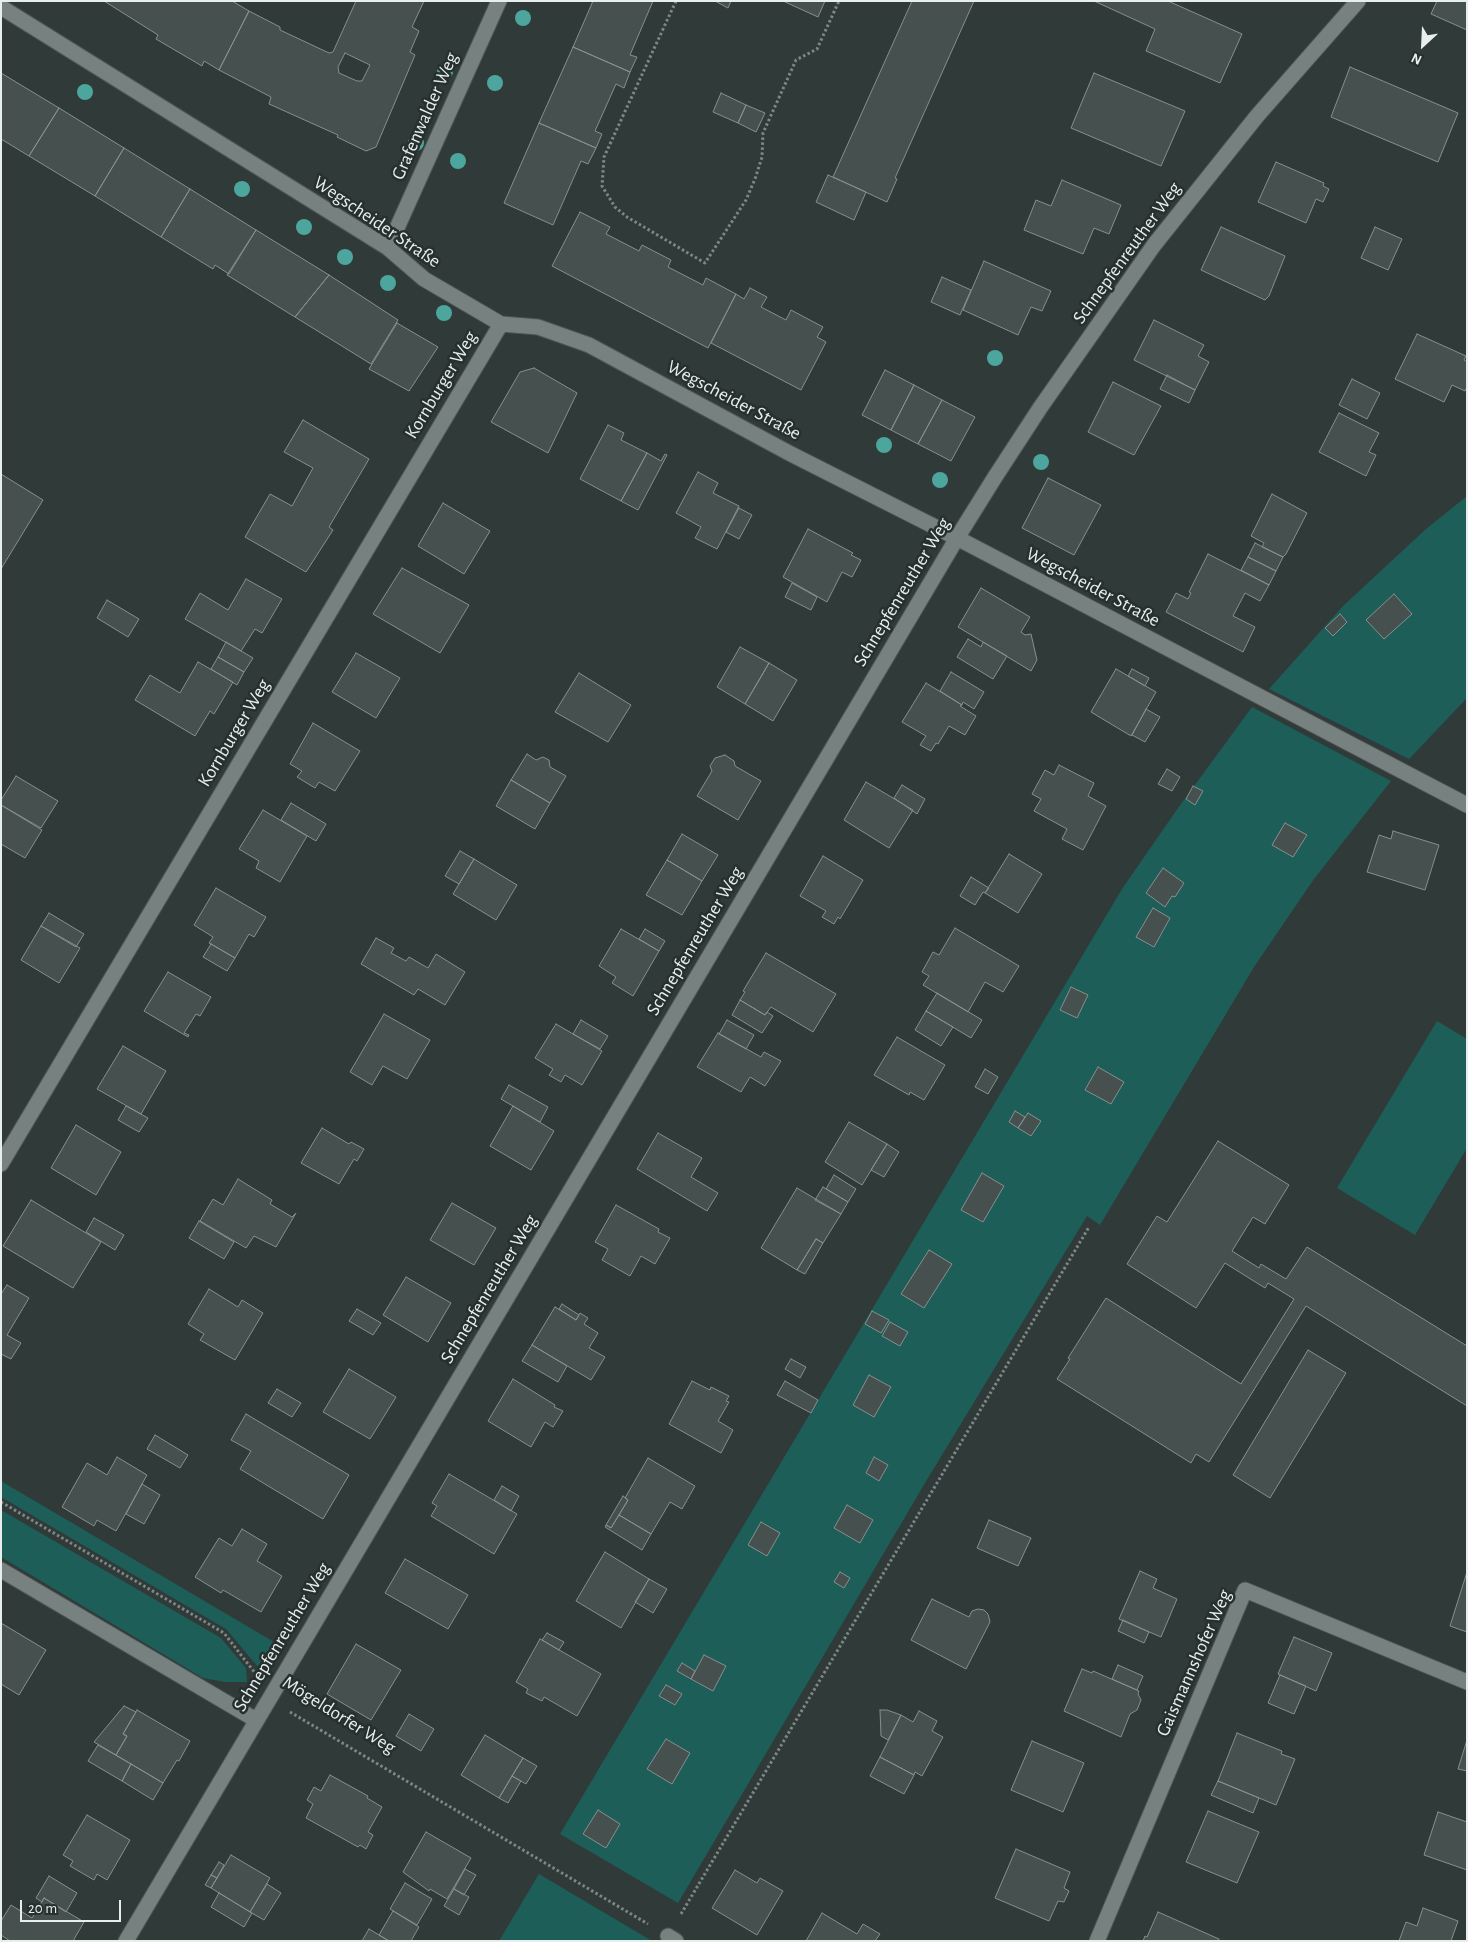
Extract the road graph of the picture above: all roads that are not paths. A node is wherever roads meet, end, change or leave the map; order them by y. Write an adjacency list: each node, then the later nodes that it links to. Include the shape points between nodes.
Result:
1 (499, 1): 4 (street, Grafenwalder Weg)
2 (1358, 1): 6 (street, Schnepfenreuther Weg, via 1257,116 1154,245 1040,408)
3 (1, 7): 4 (street, Wegscheider Straße)
4 (388, 248): 5 (street, Wegscheider Straße, via 424,279)
5 (501, 324): 6 (street, Wegscheider Straße, via 538,327 589,345 789,453); 8 (street, Kornburger Weg)
6 (957, 538): 7 (street, Wegscheider Straße); 11 (street, Schnepfenreuther Weg)
7 (1467, 805)
8 (1, 1164)
9 (1, 1570): 11 (street)
10 (1467, 1682): 13 (street, Gaismannshofer Weg, via 1245,1590)
11 (256, 1720): 12 (street, Schnepfenreuther Weg)
12 (126, 1941)
13 (1097, 1941)

